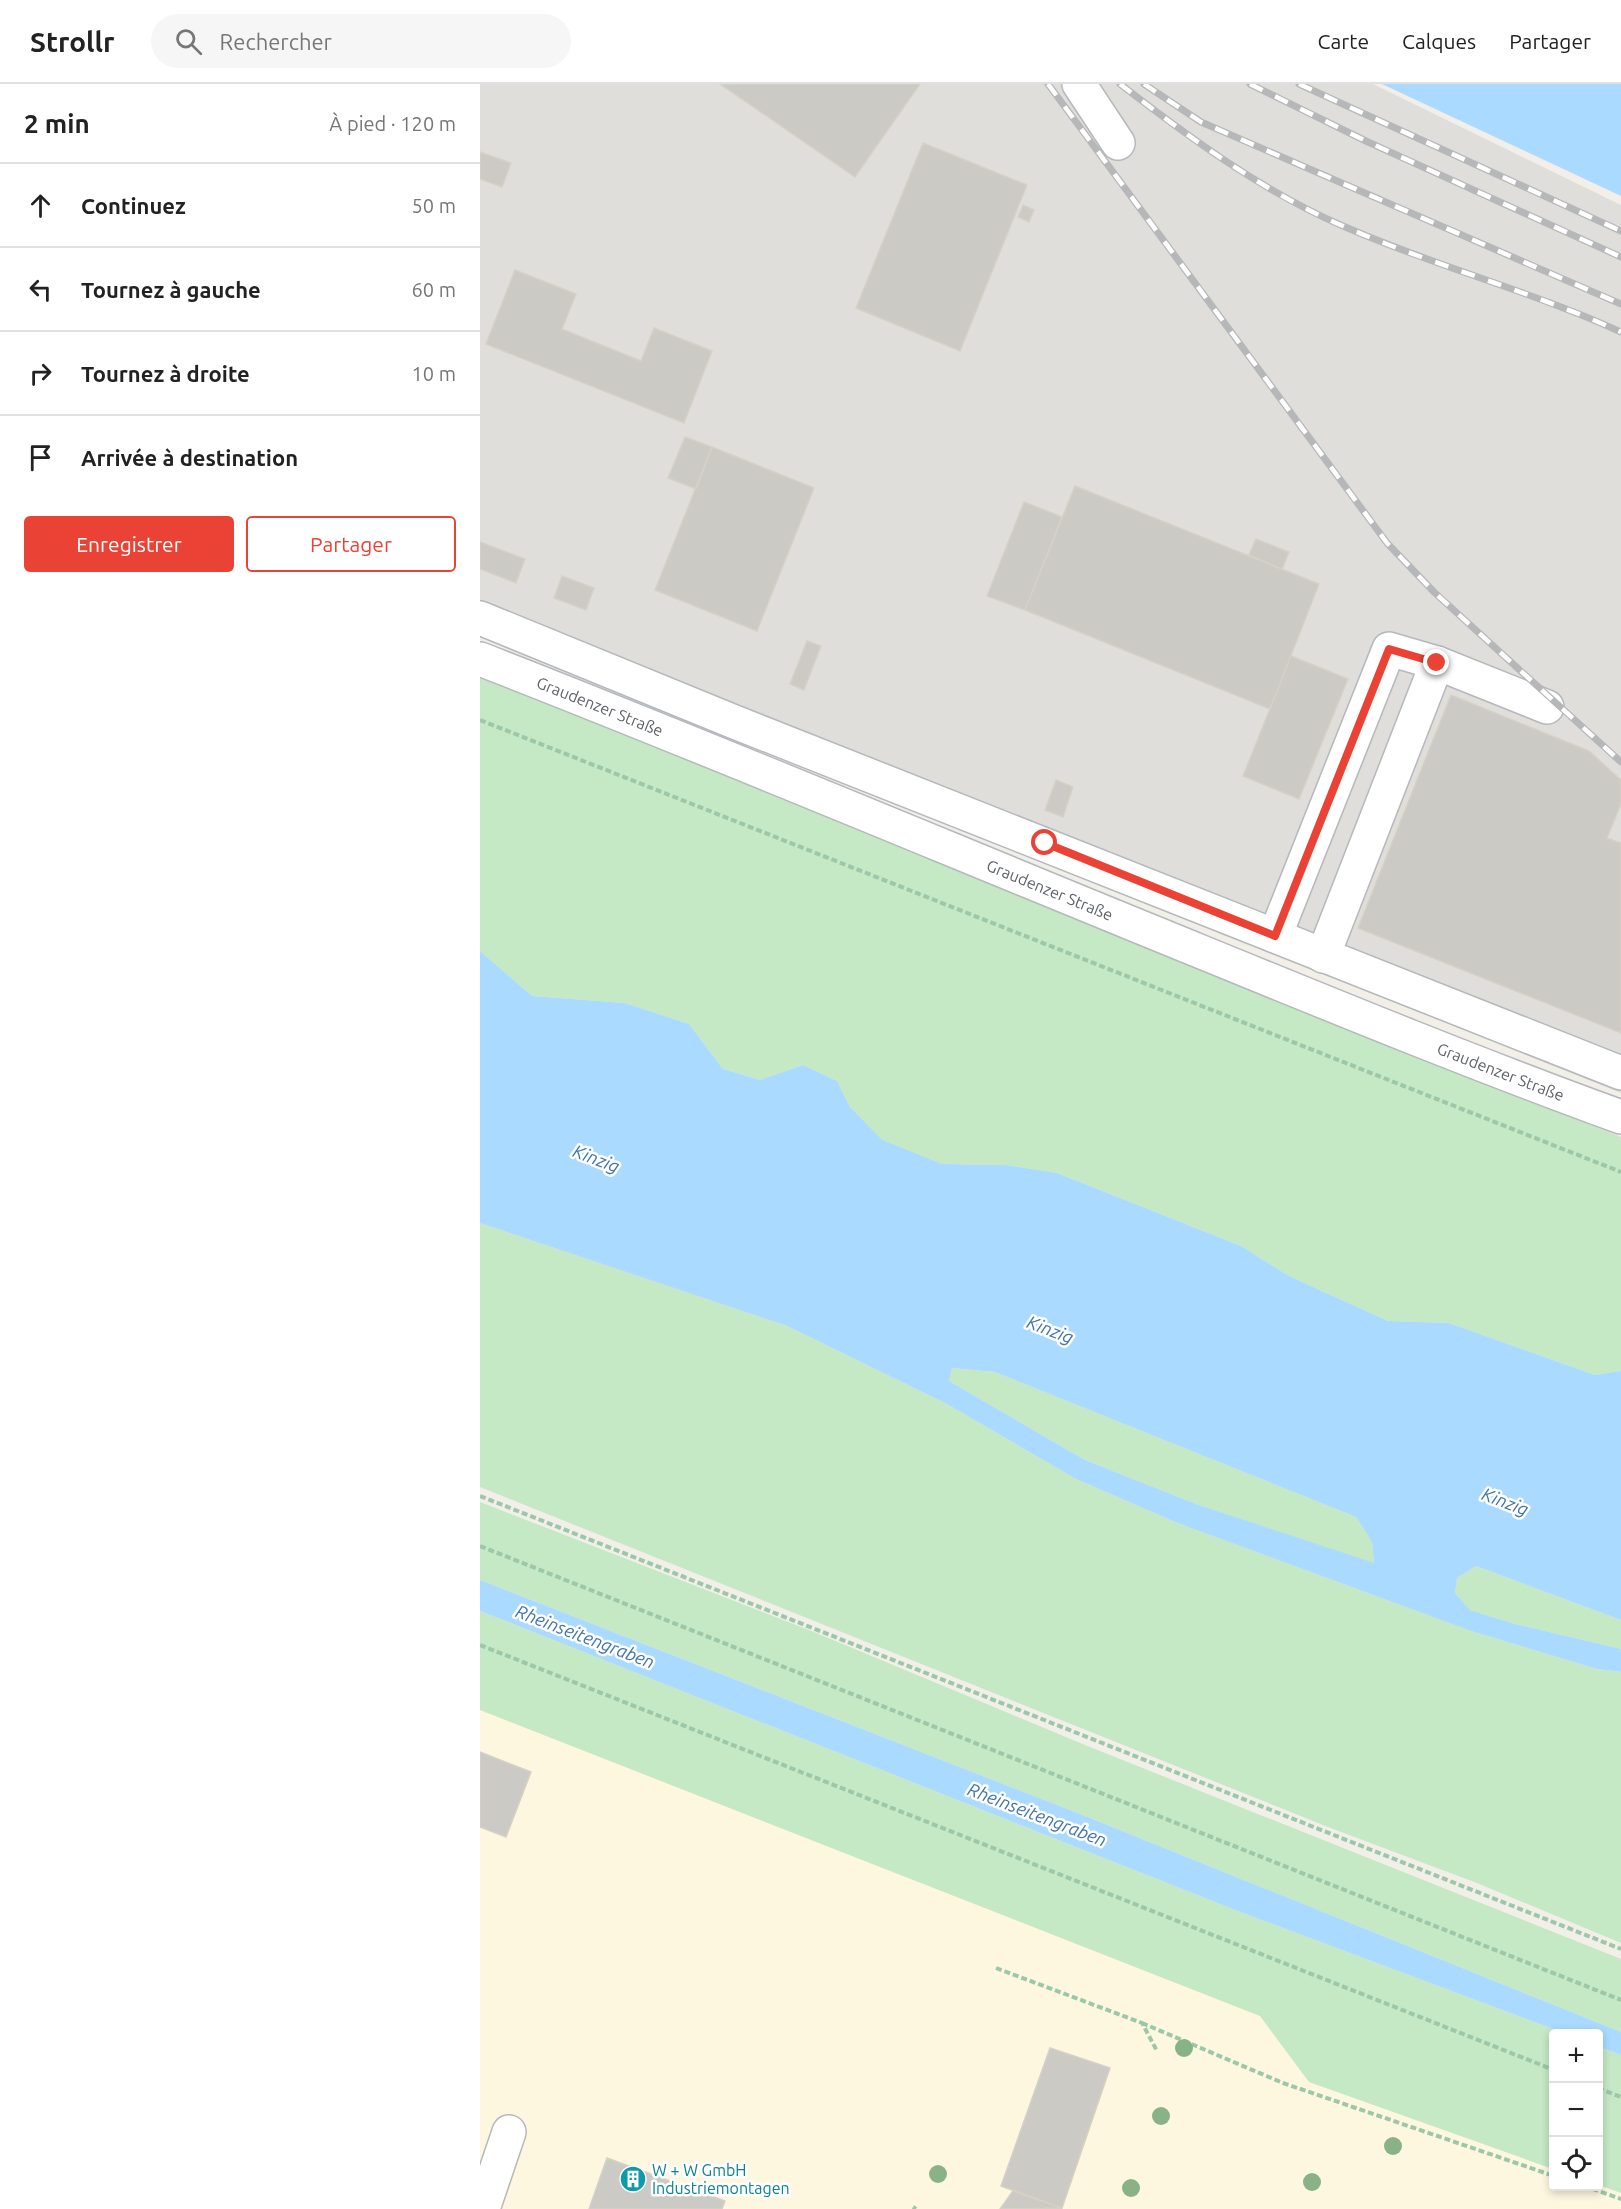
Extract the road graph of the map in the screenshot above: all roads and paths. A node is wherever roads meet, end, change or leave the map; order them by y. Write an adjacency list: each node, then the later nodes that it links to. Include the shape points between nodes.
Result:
1 (1079, 84): 2 (street)
2 (1118, 143)
3 (480, 618): 8 (street)
4 (480, 659): 11 (street, Graudenzer Straße, via 1340,1009)
5 (1437, 663): 6 (street); 8 (street, via 1389,649); 9 (street)
6 (1547, 707)
7 (480, 720): 12 (path)
8 (1275, 936): 9 (street)
9 (1323, 956): 10 (street)
10 (1621, 1073)
11 (1621, 1117)
12 (1621, 1172)
13 (480, 1496): 16 (path)
14 (480, 1546): 18 (path)
15 (480, 1645): 21 (path)
16 (1621, 1949)
17 (996, 1968): 19 (path)
18 (1621, 2000)
19 (1142, 2023): 20 (path); 25 (path, via 1283,2083)
20 (1156, 2051)
21 (1549, 2068)
22 (1603, 2090): 23 (path)
23 (1621, 2097)
24 (509, 2132): 28 (street)
25 (1549, 2174)
26 (1596, 2191): 27 (path)
27 (1621, 2199)
28 (483, 2209)

